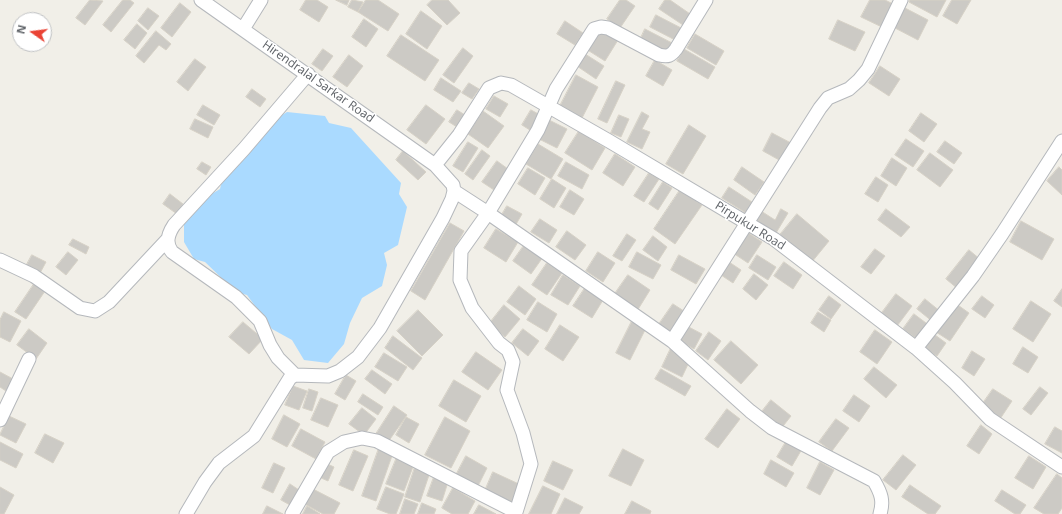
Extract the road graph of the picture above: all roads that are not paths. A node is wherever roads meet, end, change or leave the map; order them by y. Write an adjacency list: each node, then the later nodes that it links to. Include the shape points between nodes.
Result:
1 (201, 0): 5 (street, Hirendralal Sarkar Road)
2 (261, 0): 5 (street)
3 (706, 0): 7 (street, via 676,49 667,57 608,28 594,29 556,89)
4 (901, 0): 12 (street, via 868,69 848,89 828,98 820,108)
5 (243, 29): 6 (street, Hirendralal Sarkar Road)
6 (308, 74): 9 (street, Hirendralal Sarkar Road); 13 (street, via 174,225)
7 (550, 106): 9 (street, Pirpukur Road, via 510,85 501,83 489,88 459,135); 11 (street); 12 (street, Pirpukur Road)
8 (1062, 141): 16 (street, via 973,276)
9 (435, 165): 10 (street, Hirendralal Sarkar Road)
10 (454, 191): 11 (street); 18 (street, via 443,218 380,328 358,357 340,371 328,376)
11 (488, 213): 15 (street); 21 (street, via 461,251 460,280 472,308 499,343 508,350 513,362 507,390 531,464)
12 (746, 222): 15 (street); 16 (street, Pirpukur Road, via 774,239)
13 (168, 239): 14 (street, via 109,302 95,311 80,308 34,276); 18 (street, via 168,246 172,252 236,296 260,321 278,358)
14 (0, 260)
15 (672, 341): 24 (street, via 772,428 874,481 881,491 883,504)
16 (916, 348): 20 (street, Pirpukur Road, via 955,382 990,419)
17 (29, 359): 19 (street)
18 (295, 375): 22 (street, via 285,383 254,436 219,463)
19 (0, 420)
20 (1061, 464)
21 (518, 513): 23 (street, via 377,441 362,438 344,442 328,452)
22 (186, 514)
23 (292, 514)
24 (880, 514)

